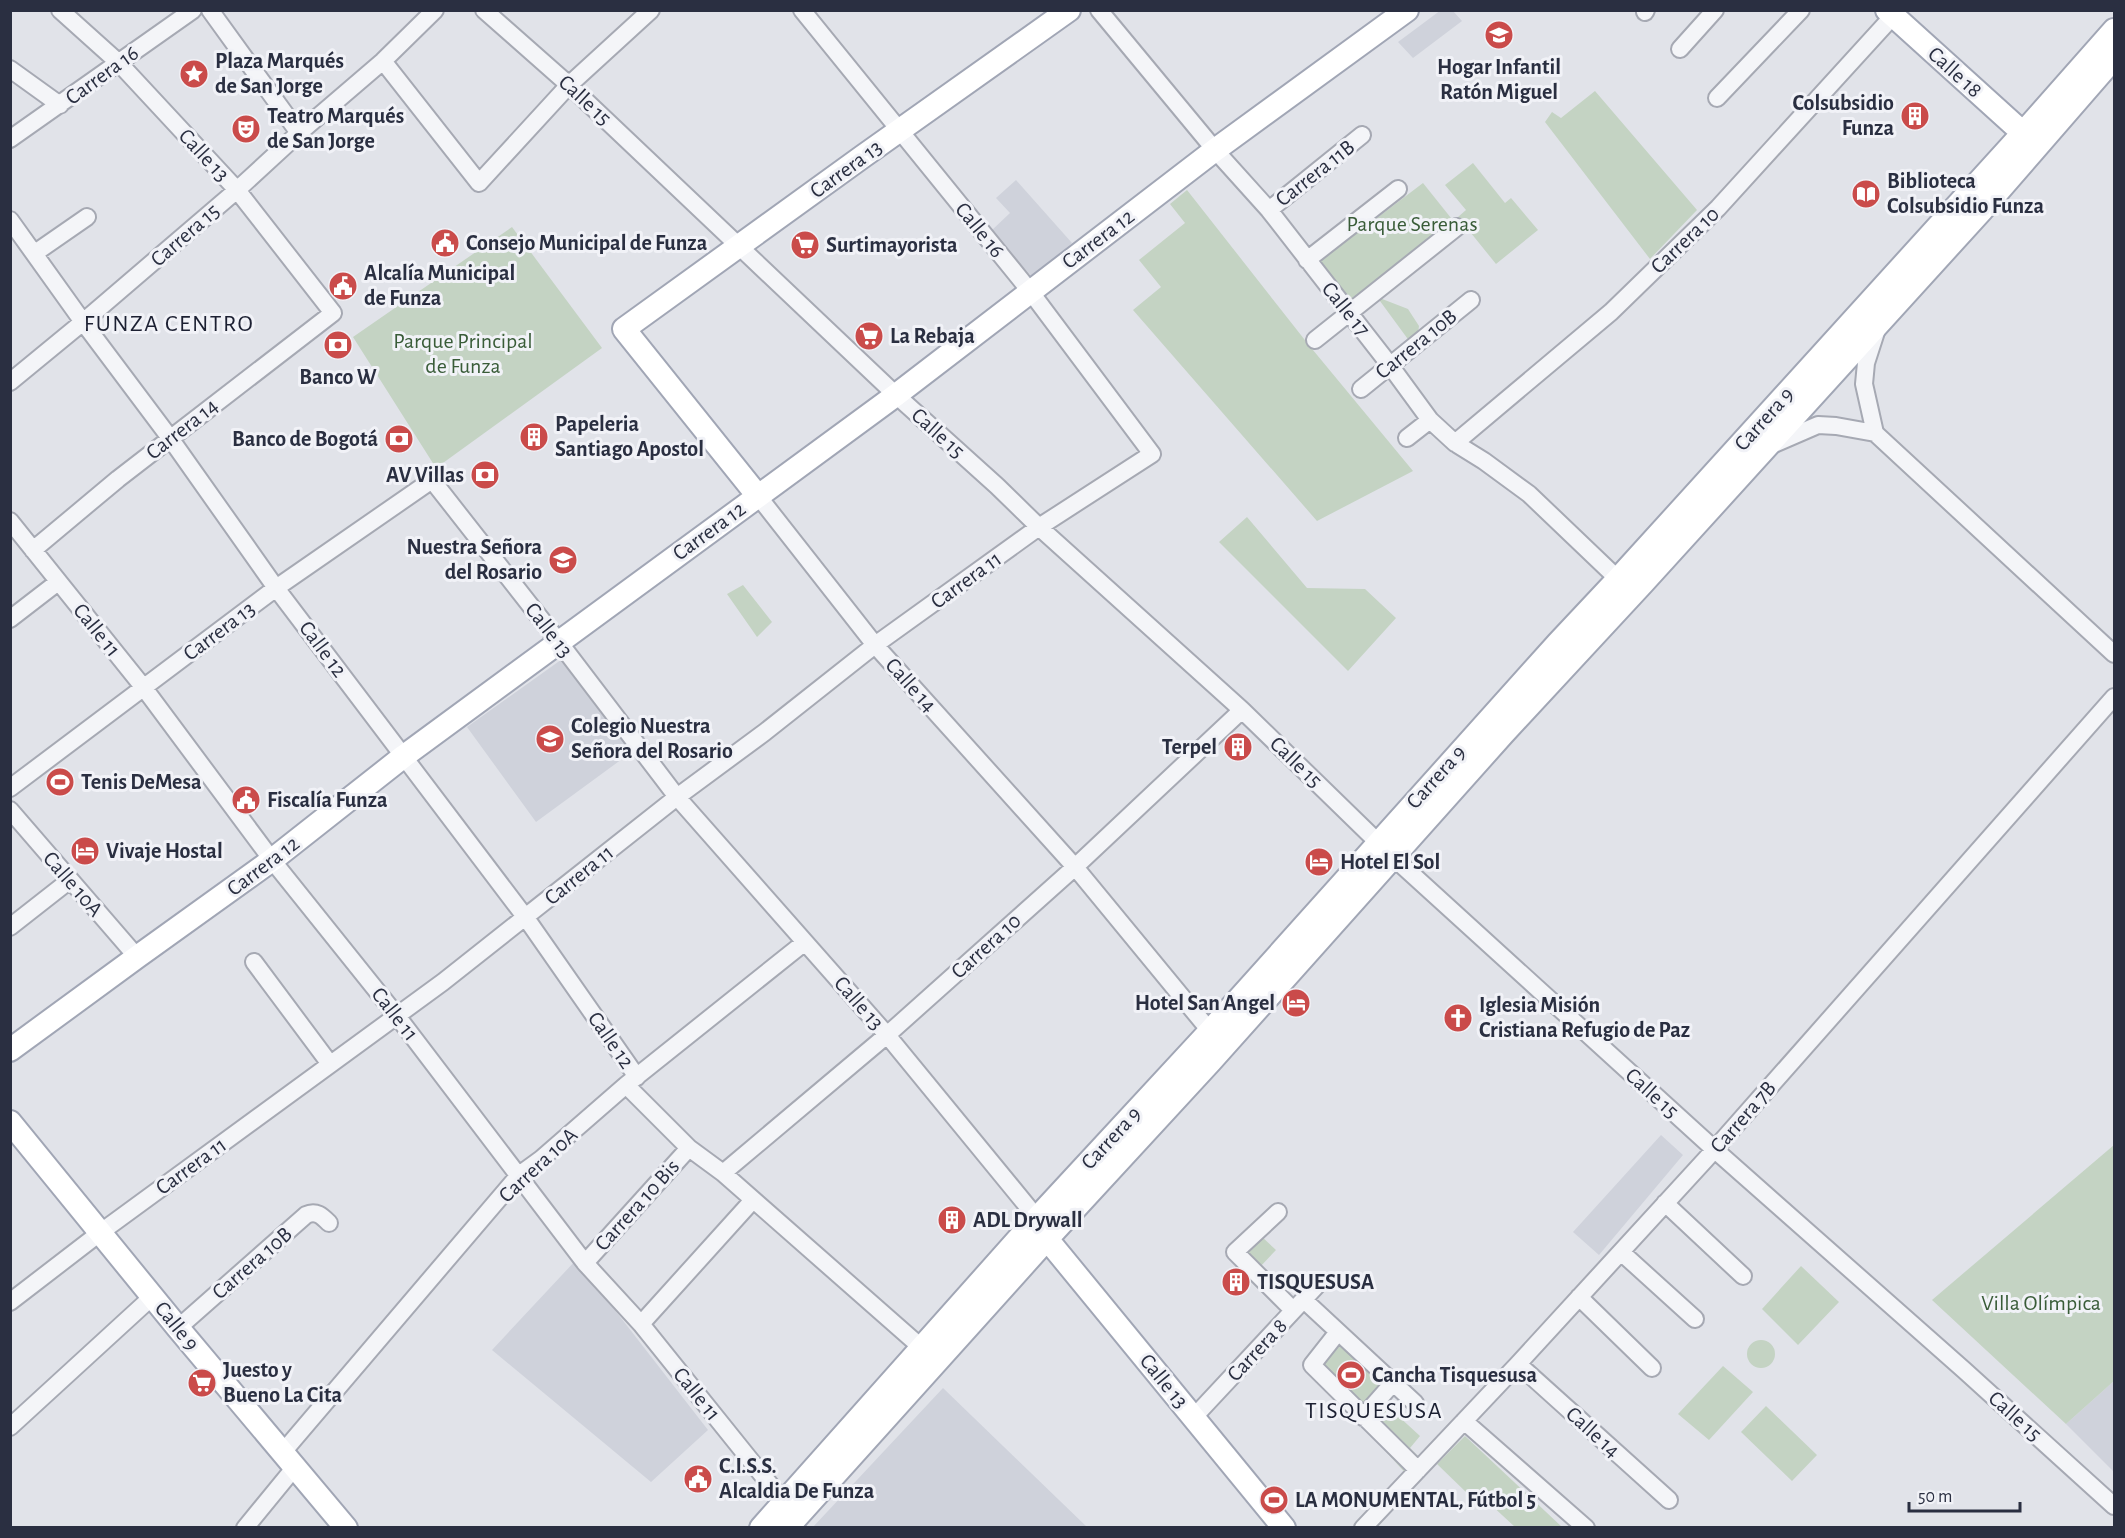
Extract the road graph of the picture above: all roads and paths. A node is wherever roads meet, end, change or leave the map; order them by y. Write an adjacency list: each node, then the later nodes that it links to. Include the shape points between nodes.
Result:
1 (60, 10): 18 (street, Calle 13)
2 (193, 10): 18 (street, Carrera 16)
3 (210, 10): 24 (street)
4 (435, 10): 17 (street, Carrera 15)
5 (484, 10): 20 (street, Calle 15)
6 (651, 10): 20 (street)
7 (802, 10): 23 (street, Calle 16)
8 (1070, 10): 23 (main road, Carrera 13)
9 (1099, 10): 28 (street, Calle 17)
10 (1407, 10): 28 (main road, Carrera 12)
11 (1715, 10): 15 (street)
12 (1801, 10): 21 (street)
13 (1890, 13): 25 (main road, Calle 18); 54 (street, Carrera 10, via 1718,208 1611,312)
14 (2115, 30): 25 (main road, Carrera 9)
15 (1680, 50)
16 (2115, 58): 43 (main road, Carrera 9)
17 (382, 60): 20 (street, via 479,183); 24 (street, Carrera 15)
18 (119, 63): 22 (street, Carrera 16); 30 (street, Calle 13)
19 (10, 69): 22 (street)
20 (569, 85): 35 (street, Calle 15)
21 (1716, 98)
22 (60, 105): 27 (street, Carrera 16)
23 (899, 130): 35 (main road, Carrera 13); 38 (street, Calle 16)
24 (298, 133): 30 (street, Carrera 15)
25 (2023, 134): 62 (main road, Carrera 9)
26 (1362, 135): 31 (street, Carrera 11B)
27 (10, 139)
28 (1215, 150): 31 (street, Calle 17); 38 (main road, Carrera 12)
29 (1398, 189): 37 (street)
30 (237, 190): 40 (street, Calle 13); 42 (street, Carrera 15)
31 (1269, 210): 37 (street, Calle 17)
32 (87, 217): 36 (street)
33 (10, 220): 36 (street, Calle 12)
34 (1457, 227): 41 (street)
35 (741, 245): 44 (main road, Carrera 13); 49 (street, Calle 15)
36 (35, 253): 42 (street, Calle 12)
37 (1307, 260): 41 (street, Calle 17)
38 (1030, 291): 49 (main road, Carrera 12); 56 (street, Calle 16)
39 (1471, 300): 46 (street, Carrera 10B)
40 (333, 313): 52 (street, Carrera 14)
41 (1350, 313): 45 (street); 46 (street, Calle 17)
42 (83, 322): 47 (street, Carrera 15); 52 (street, Calle 12)
43 (1879, 324): 51 (street, via 1866,363 1864,384); 55 (main road, Carrera 9)
44 (624, 329): 58 (main road, Calle 14)
45 (1315, 340)
46 (1389, 364): 48 (street, Carrera 10B); 50 (street, Calle 17)
47 (10, 381)
48 (1360, 389)
49 (896, 395): 58 (main road, Carrera 12); 60 (street, Calle 15)
50 (1430, 420): 53 (street); 54 (street, Calle 17)
51 (1875, 433): 55 (street, via 1818,425); 68 (street)
52 (170, 438): 61 (street, Carrera 14); 64 (street, Calle 12)
53 (1407, 438)
54 (1455, 443): 62 (street, Calle 17, via 1529,494)
55 (1766, 448): 76 (main road, Carrera 9, via 1503,734)
56 (1152, 454): 60 (street, Carrera 11)
57 (432, 480): 64 (street, Carrera 13); 66 (street, Calle 13)
58 (758, 495): 66 (main road, Carrera 12); 67 (street, Calle 14)
59 (10, 521): 61 (street, Calle 11)
60 (1039, 527): 67 (street, Carrera 11); 71 (street, Calle 15)
61 (33, 549): 63 (street, Calle 11)
62 (1618, 579): 76 (main road, Carrera 9)
63 (58, 582): 65 (street); 69 (street, Calle 11)
64 (276, 588): 69 (street, Carrera 13); 72 (street, Calle 12)
65 (10, 619)
66 (560, 642): 72 (main road, Carrera 12); 74 (street, Calle 13)
67 (875, 645): 74 (street, Carrera 11); 78 (street, Calle 14)
68 (2115, 654)
69 (144, 688): 73 (street, Carrera 13); 77 (street, Calle 11)
70 (2115, 697): 93 (street, Carrera 7B)
71 (1242, 710): 76 (street, Calle 15); 78 (street, Carrera 10)
72 (404, 756): 77 (main road, Carrera 12); 80 (street, Calle 12)
73 (10, 788)
74 (677, 797): 80 (street, Carrera 11); 82 (street, Calle 13)
75 (10, 810): 79 (street, Calle 10A)
76 (1386, 849): 86 (main road, Carrera 9); 93 (street, Calle 15); 102 (main road, Carrera 9, via 1211,1061)
77 (272, 860): 83 (main road, Carrera 12); 85 (street, Calle 11)
78 (1075, 867): 86 (street, Calle 14); 87 (street, Carrera 10)
79 (70, 880): 81 (street); 83 (street, Calle 10A)
80 (526, 918): 85 (street, Carrera 11); 90 (street, Calle 12)
81 (10, 927)
82 (806, 942): 87 (street, Calle 13); 90 (street, Carrera 10A)
83 (137, 957): 88 (main road, Carrera 12)
84 (254, 962): 89 (street)
85 (397, 1016): 89 (street, Carrera 11); 95 (street, Calle 11)
86 (1210, 1031): 99 (main road, Carrera 9)
87 (886, 1035): 94 (street, Carrera 10); 99 (street, Calle 13)
88 (10, 1050)
89 (330, 1064): 101 (street, Carrera 11)
90 (631, 1081): 92 (street, Calle 12); 95 (street, Carrera 10A)
91 (10, 1122): 101 (main road, Calle 9)
92 (689, 1148): 94 (street, Calle 12); 104 (street, Carrera 10 Bis)
93 (1714, 1149): 97 (street, Carrera 7B); 128 (street, Calle 15)
94 (723, 1173): 96 (street, Calle 12)
95 (519, 1175): 104 (street, Calle 11); 124 (street, Carrera 10A)
96 (753, 1200): 112 (street); 115 (street, Calle 12)
97 (1665, 1203): 103 (street, Carrera 7B); 105 (street)
98 (1278, 1212): 110 (street, via 1235,1251)
99 (1037, 1218): 102 (main road, Calle 13); 115 (main road, Carrera 9)
100 (330, 1222): 113 (street, Carrera 10B, via 318,1213 306,1215)
101 (101, 1232): 107 (main road, Calle 9); 109 (street, Carrera 11)
102 (1047, 1239): 120 (main road, Calle 13); 133 (main road, Carrera 9)
103 (1621, 1252): 108 (street, Carrera 7B); 111 (street)
104 (585, 1263): 112 (street, Calle 11)
105 (1743, 1276)
106 (1320, 1282): 110 (street, Carrera 8)
107 (153, 1296): 113 (main road, Calle 9); 123 (street)
108 (1579, 1297): 116 (street, Carrera 7B); 117 (street)
109 (10, 1302)
110 (1299, 1305): 114 (street); 120 (street, Carrera 8)
111 (1695, 1319)
112 (641, 1324): 127 (street, Calle 11)
113 (178, 1328): 124 (main road, Calle 9)
114 (1338, 1332): 118 (street); 121 (street, via 1312,1365)
115 (922, 1348): 127 (main road, Carrera 9)
116 (1518, 1364): 122 (street, Carrera 7B); 126 (street, Calle 14)
117 (1652, 1368)
118 (1393, 1383): 119 (street); 121 (street)
119 (1415, 1402)
120 (1194, 1417): 134 (main road, Calle 13)
121 (1363, 1417): 125 (street)
122 (1464, 1421): 125 (street, Carrera 7B); 129 (street)
123 (10, 1427)
124 (289, 1460): 130 (street, Carrera 10A); 131 (main road, Calle 9)
125 (1418, 1470): 135 (street, Carrera 7B)
126 (1669, 1500)
127 (784, 1502): 132 (main road, Carrera 9)
128 (2115, 1506)
129 (1582, 1526)
130 (246, 1527)
131 (346, 1527)
132 (761, 1527)
133 (787, 1527)
134 (1284, 1527)
135 (1363, 1527)

